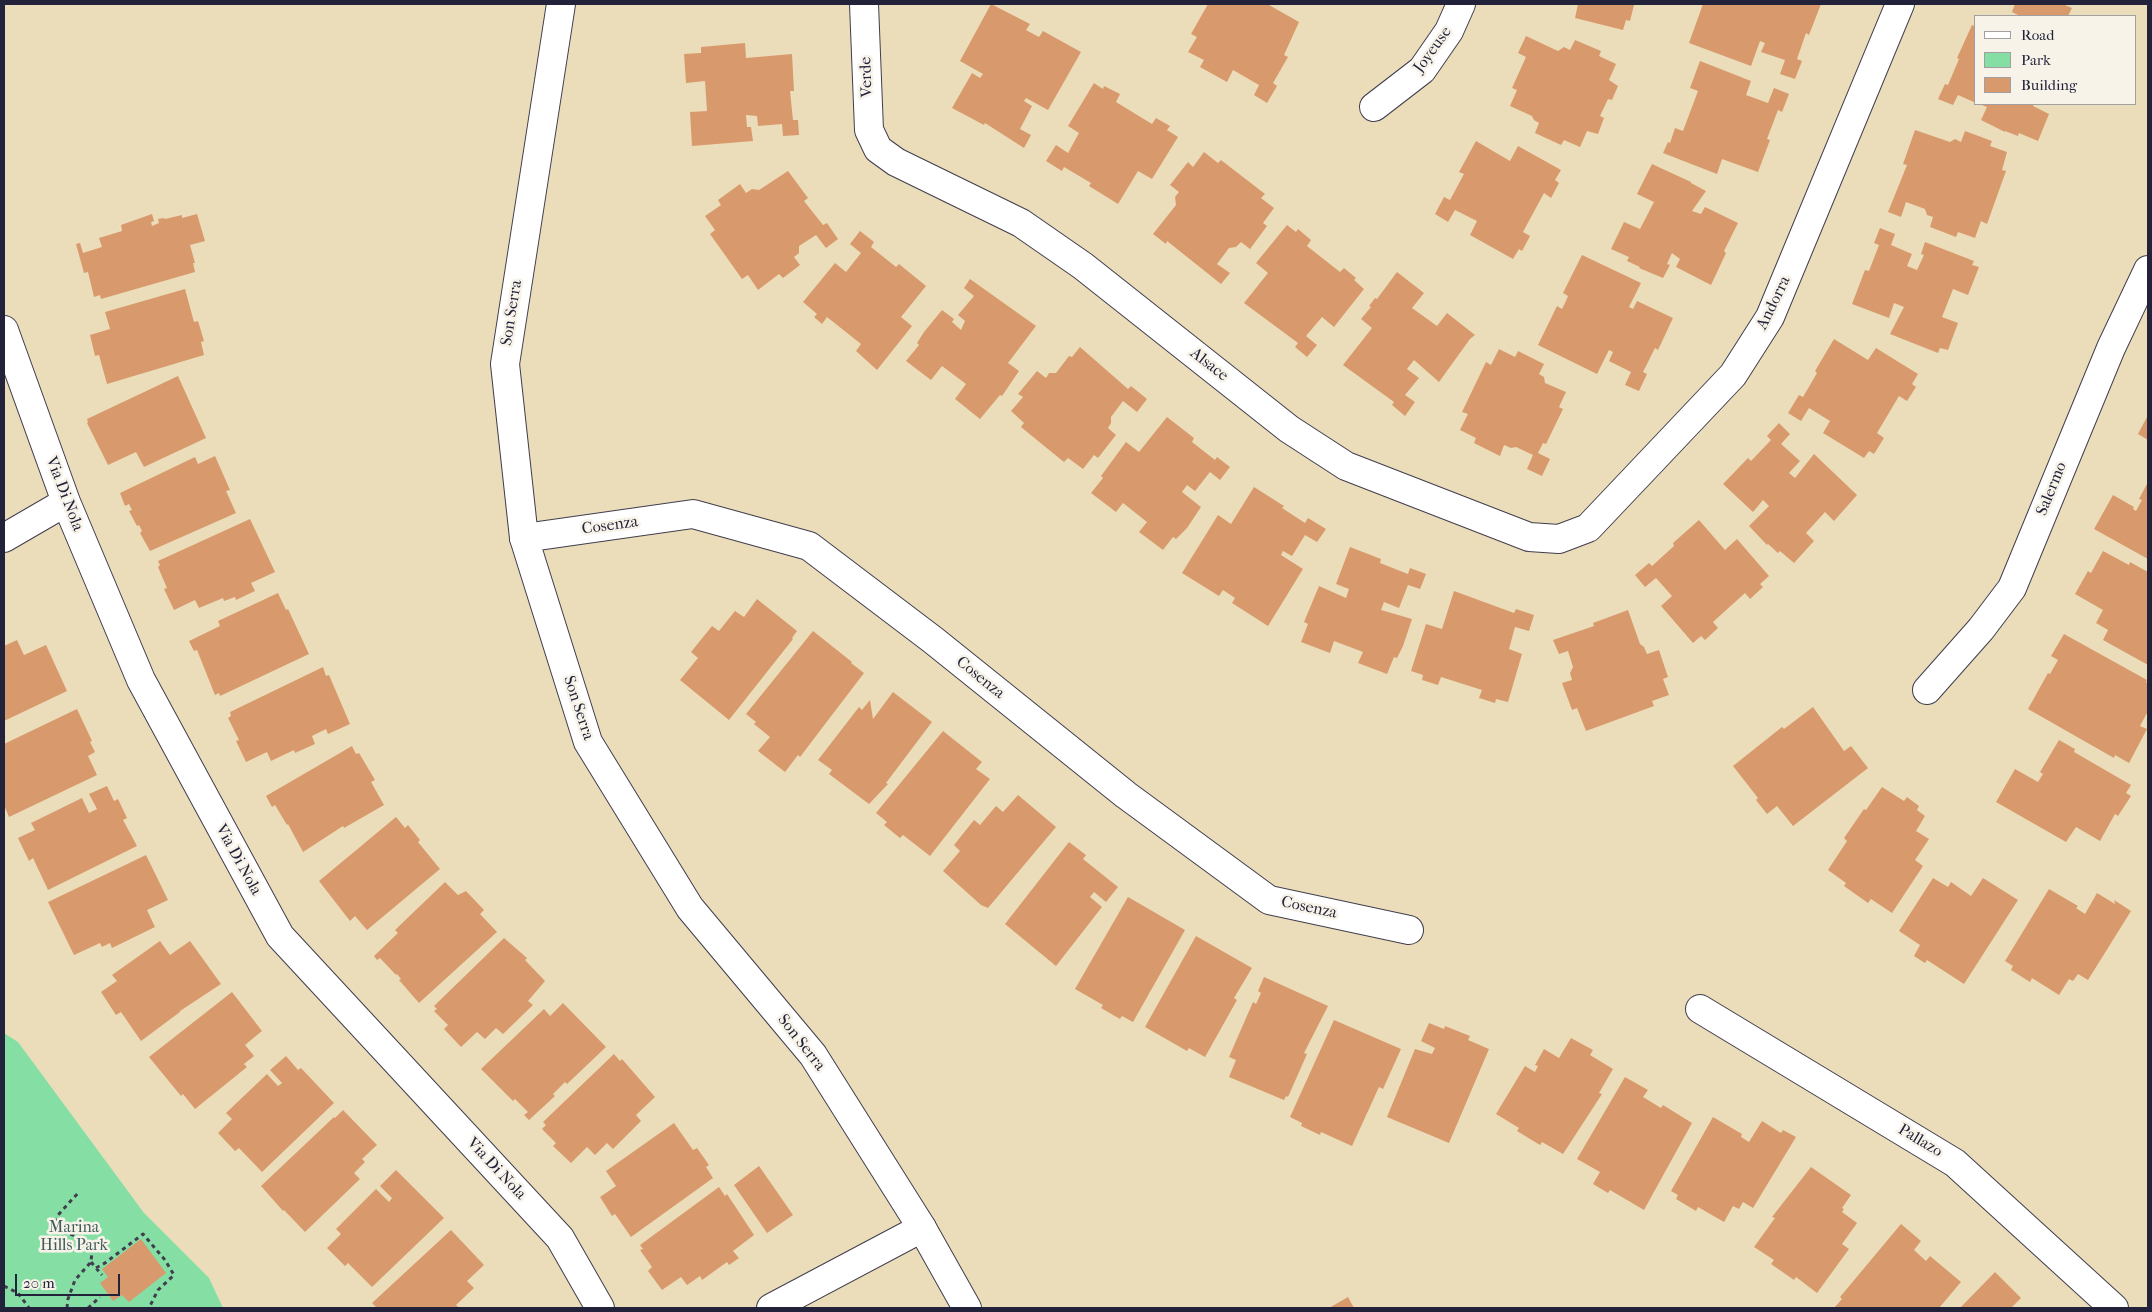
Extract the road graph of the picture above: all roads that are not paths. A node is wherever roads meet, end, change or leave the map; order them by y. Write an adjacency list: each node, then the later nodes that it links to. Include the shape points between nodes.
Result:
1 (561, 4): 11 (street, Son Serra, via 505,364)
2 (864, 4): 6 (street, Verde, via 869,130)
3 (1461, 4): 5 (street, Joyeuse, via 1449,31 1422,70)
4 (1900, 4): 12 (street, Andorra, via 1770,317 1733,375 1588,528)
5 (1374, 107)
6 (878, 149): 12 (street, Alsace, via 896,162 1021,223 1083,266 1289,429 1346,466 1529,537)
7 (2148, 270): 13 (street, Salermo, via 2111,348 2012,588)
8 (4, 330): 9 (street, Via Di Nola)
9 (66, 502): 10 (street); 17 (street, Via Di Nola, via 141,680 280,936 560,1238)
10 (4, 538)
11 (524, 538): 14 (street, Cosenza, via 693,514 808,546 933,640 1126,795 1269,900); 16 (street, Son Serra, via 588,742 690,908 813,1055)
12 (1559, 539)
13 (1927, 690)
14 (1409, 930)
15 (1700, 1009): 20 (street, Pallazo, via 1955,1163)
16 (922, 1228): 18 (street); 19 (street, Son Serra)
17 (600, 1308)
18 (771, 1308)
19 (968, 1308)
20 (2114, 1308)

